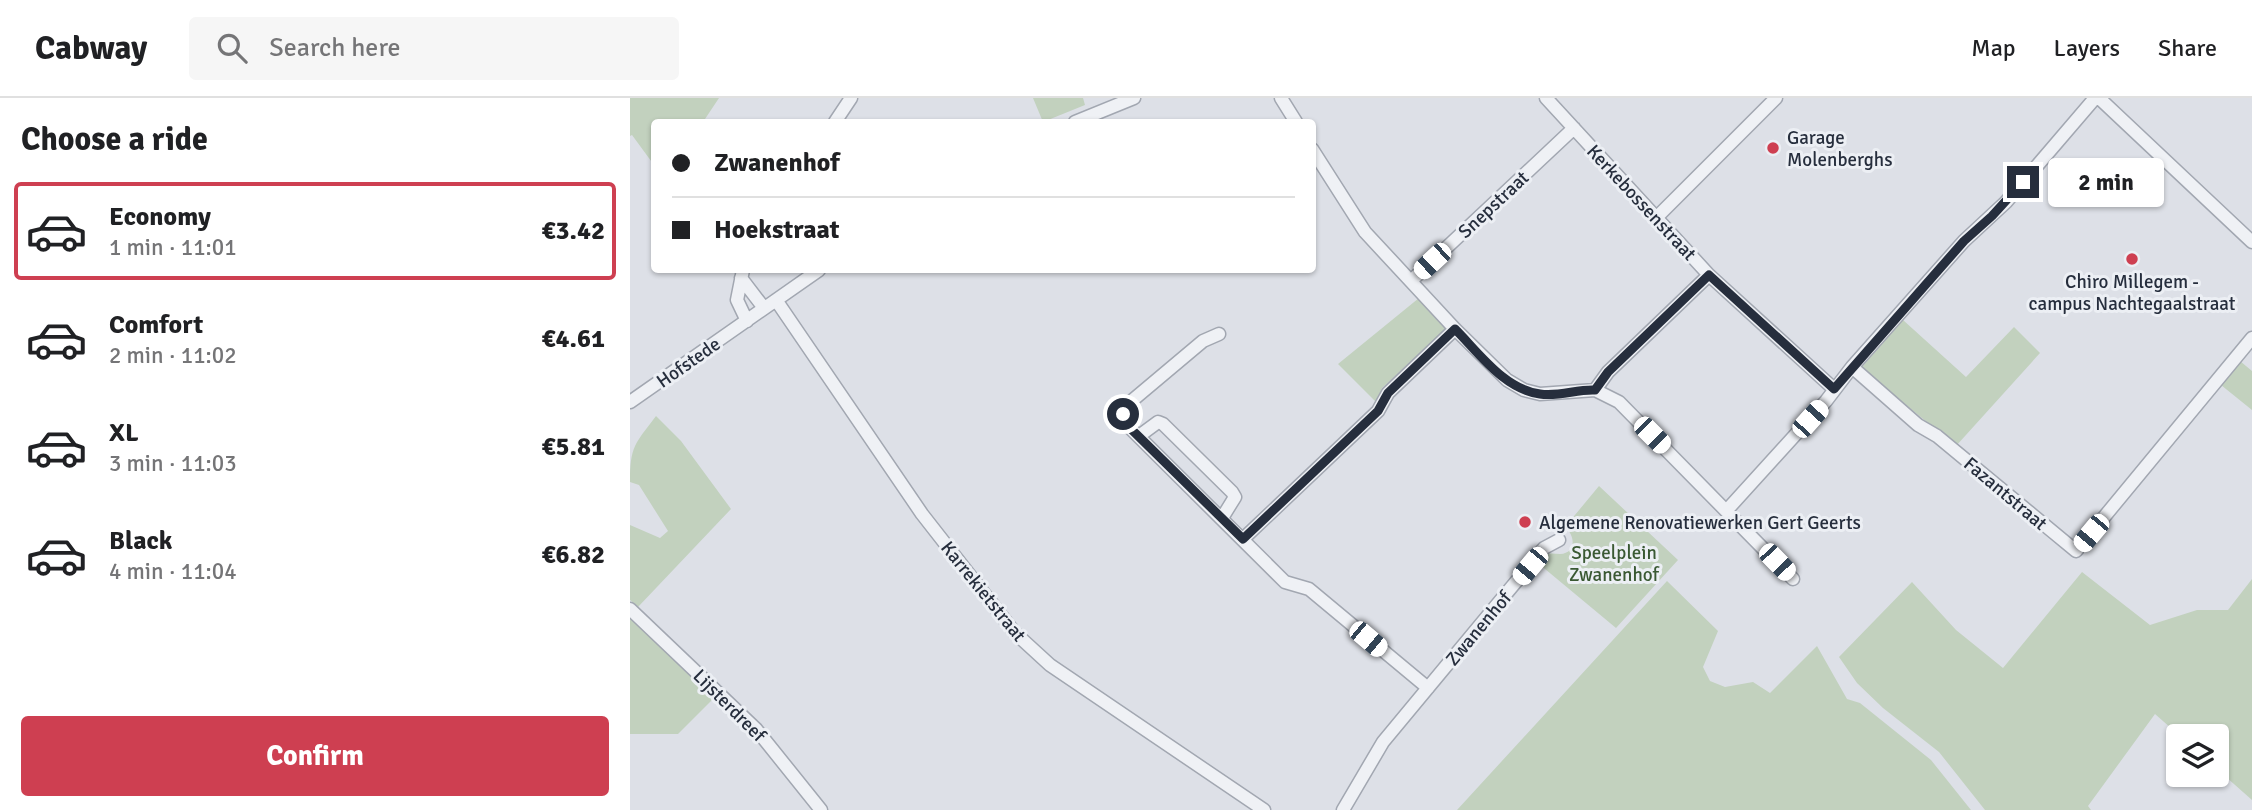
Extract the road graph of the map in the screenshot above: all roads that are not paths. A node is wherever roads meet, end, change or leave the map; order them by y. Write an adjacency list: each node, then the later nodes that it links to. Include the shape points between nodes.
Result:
1 (851, 98): 7 (street)
2 (1134, 98): 8 (street)
3 (1282, 98): 9 (street)
4 (1546, 98): 10 (street, Kerkebossenstraat)
5 (1776, 98): 12 (street)
6 (2097, 98): 13 (street); 24 (street)
7 (837, 119)
8 (1082, 119)
9 (1294, 119)
10 (1574, 128): 12 (street, Kerkebossenstraat); 17 (street, Snepstraat)
11 (1316, 155): 17 (street, via 1365,232)
12 (1657, 217): 16 (street, Kerkebossenstraat)
13 (2252, 242)
14 (815, 273): 18 (street, Hofstede)
15 (742, 274): 19 (street); 20 (street, via 737,300)
16 (1709, 275): 25 (street, Kerkebossenstraat); 26 (street)
17 (1412, 280): 21 (street)
18 (776, 300): 19 (street, Hofstede); 37 (street, Karrekietstraat, via 922,514 1015,633 1049,665)
19 (764, 308): 20 (street, Hofstede)
20 (747, 321): 27 (street, Hofstede)
21 (1455, 329): 26 (street, via 1507,380 1524,390 1549,394); 31 (street, via 1388,393 1378,411)
22 (1219, 334): 28 (street, via 1203,341 1128,404 1123,414)
23 (2252, 338): 24 (street, Fazantstraat, via 2076,551)
24 (1852, 367): 25 (street)
25 (1834, 389): 29 (street)
26 (1595, 390): 29 (street, via 1619,402)
27 (630, 402)
28 (1139, 436): 30 (street); 30 (street, via 1152,424 1163,424 1232,492 1235,497)
29 (1727, 510): 33 (street)
30 (1222, 518): 31 (street)
31 (1243, 539): 35 (street, via 1286,582 1309,589)
32 (1559, 540): 35 (street, Zwanenhof, via 1545,548)
33 (1793, 579)
34 (630, 608): 36 (street, Lijsterdreef, via 756,729)
35 (1428, 688): 38 (street, Zwanenhof, via 1383,742)
36 (821, 810)
37 (1264, 810)
38 (1343, 810)

